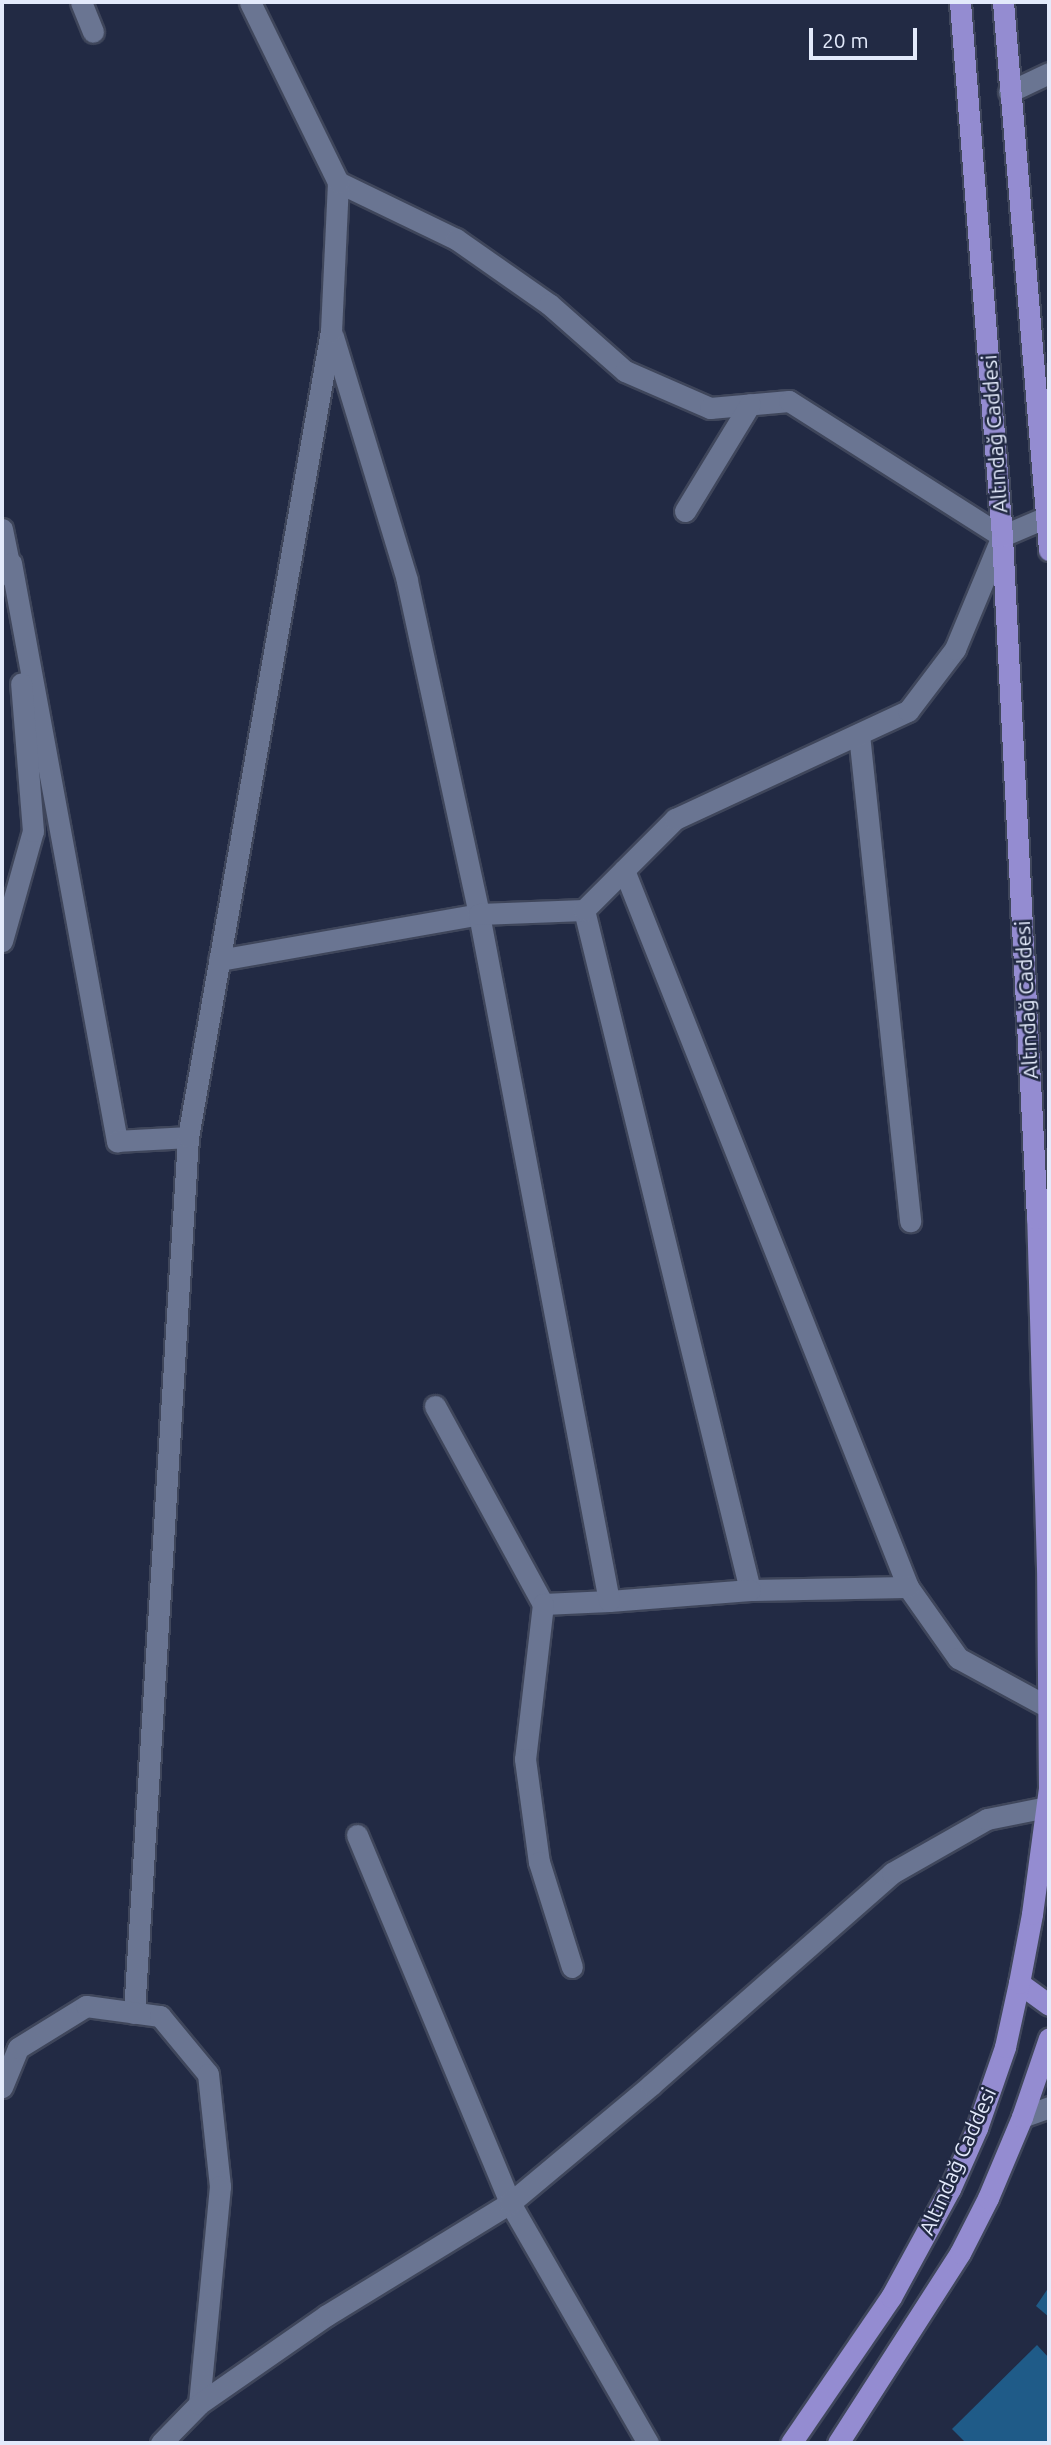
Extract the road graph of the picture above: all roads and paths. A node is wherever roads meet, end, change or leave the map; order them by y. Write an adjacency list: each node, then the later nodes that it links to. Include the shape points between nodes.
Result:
1 (80, 2): 5 (street)
2 (250, 2): 8 (street)
3 (960, 2): 14 (main road, Altındağ Caddesi)
4 (1003, 2): 7 (main road)
5 (93, 32)
6 (1049, 73): 7 (street)
7 (1009, 92): 12 (main road)
8 (338, 182): 9 (street); 10 (street, via 456,239 549,304 625,371 710,408)
9 (331, 331): 20 (street, via 407,580); 22 (street)
10 (750, 404): 11 (street); 14 (street, via 789,401)
11 (685, 511)
12 (1049, 516): 14 (street); 15 (main road)
13 (2, 529): 16 (street)
14 (1002, 536): 17 (street, via 955,649 908,711); 24 (main road, Altındağ Caddesi)
15 (1049, 550)
16 (11, 563): 21 (street, via 33,831); 23 (street, via 117,1141)
17 (859, 734): 18 (street, via 675,819); 25 (street)
18 (624, 870): 19 (street); 27 (street)
19 (584, 910): 20 (street); 28 (street)
20 (479, 914): 22 (street); 29 (street)
21 (2, 941)
22 (219, 960): 23 (street)
23 (188, 1137): 37 (street)
24 (1043, 1216): 31 (main road, Altındağ Caddesi)
25 (910, 1221)
26 (435, 1406): 30 (street)
27 (908, 1587): 28 (street); 31 (street, via 958,1658)
28 (750, 1590): 29 (street)
29 (609, 1601): 30 (street)
30 (543, 1604): 34 (street, via 526,1759 539,1862)
31 (1048, 1707): 32 (main road, Altındağ Caddesi)
32 (1047, 1807): 35 (main road, Altındağ Caddesi); 42 (street, via 987,1819 891,1873)
33 (357, 1835): 42 (street)
34 (572, 1967)
35 (1019, 1983): 36 (main road); 46 (main road, Altındağ Caddesi, via 998,2067 950,2189 891,2297)
36 (1049, 2005)
37 (134, 2013): 39 (street, via 86,2006 18,2048); 43 (street, via 160,2016 208,2074 220,2186)
38 (1049, 2038): 41 (main road, Altındağ Caddesi)
39 (2, 2087)
40 (1049, 2107): 41 (street)
41 (1022, 2117): 47 (main road, Altındağ Caddesi, via 960,2253)
42 (510, 2203): 43 (street, via 327,2315); 45 (street)
43 (199, 2404): 44 (street)
44 (162, 2443)
45 (649, 2443)
46 (791, 2443)
47 (838, 2443)

